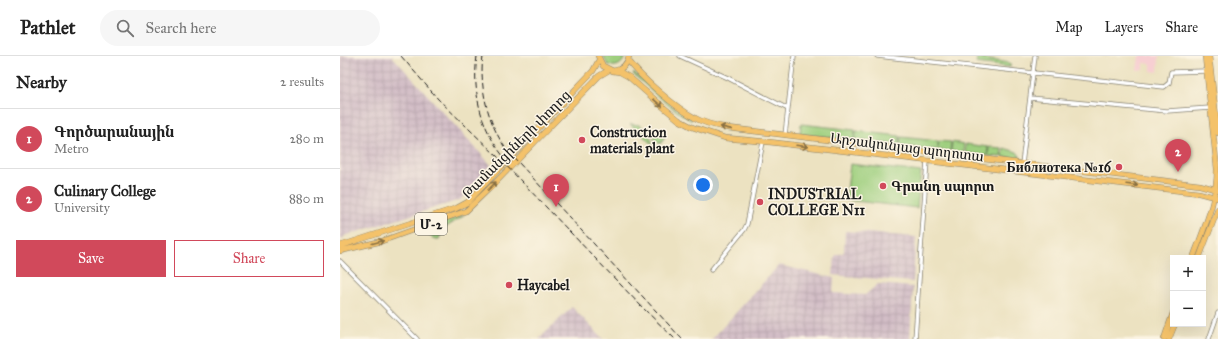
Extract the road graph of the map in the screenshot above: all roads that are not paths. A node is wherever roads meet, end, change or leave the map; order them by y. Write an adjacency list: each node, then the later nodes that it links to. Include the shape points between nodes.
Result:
1 (680, 56): 15 (street)
2 (794, 56): 15 (street)
3 (878, 56): 11 (street)
4 (1035, 56): 11 (street)
5 (1205, 56): 10 (main road)
6 (1209, 56): 13 (main road)
7 (629, 57): 9 (main road, Թամանցիների փողոց, via 624,66); 16 (main road, Արշակունյաց պողոտա, via 639,74 670,101)
8 (598, 58): 9 (main road, via 603,66); 32 (main road, Թամանցիների փողոց / Մ-2, via 593,71 468,202 457,208)
9 (611, 70): 17 (main road, Արշակունյաց պողոտա, one-way to 17, via 629,77 679,120); 33 (main road, Թամանցիների փողոց / Մ-2, one-way to 9, via 382,241 466,211 599,76)
10 (1206, 71): 11 (street, via 1171,72 1169,84 1164,87); 14 (main road)
11 (1033, 72): 12 (street)
12 (1030, 98): 14 (street, via 1167,111); 24 (street)
13 (1216, 99): 19 (main road)
14 (1210, 108): 29 (main road)
15 (788, 109): 20 (street)
16 (697, 119): 17 (main road, via 696,125); 18 (main road, Արշակունյաց պողոտա, one-way to 16, via 728,128)
17 (692, 127): 21 (main road, Արշակունյաց պողոտա, via 725,138)
18 (765, 133): 20 (main road, Արշակունյաց պողոտա); 21 (main road)
19 (1218, 133)
20 (785, 135): 22 (main road, Արշակունյաց պողոտա)
21 (763, 142): 23 (main road, Արշակունյաց պողոտա, one-way to 23); 37 (street, via 747,224)
22 (928, 152): 23 (main road); 24 (main road, Արշակունյաց պողոտա)
23 (927, 161): 27 (main road, Արշակունյաց պողոտա); 43 (street)
24 (1022, 164): 25 (main road, Արշակունյաց պողոտա)
25 (1099, 173): 26 (main road, Արշակունյաց պողոտա); 27 (main road, via 1103,177)
26 (1113, 174): 28 (main road, via 1109,178); 29 (main road, Արշակունյաց պողոտա)
27 (1098, 181): 28 (main road, Արշակունյաց պողոտա)
28 (1111, 183): 30 (main road, Արշակունյաց պողոտա, one-way to 30, via 1199,193)
29 (1217, 189): 30 (main road)
30 (1216, 198): 34 (main road)
31 (1218, 209): 35 (main road)
32 (340, 246)
33 (340, 251)
34 (1194, 255)
35 (1200, 255)
36 (340, 261): 42 (street)
37 (711, 270)
38 (1218, 313): 39 (street)
39 (1217, 319): 46 (street)
40 (1170, 322): 44 (main road)
41 (1173, 327): 45 (main road)
42 (417, 339)
43 (915, 339)
44 (1164, 339)
45 (1169, 339)
46 (1209, 339)

